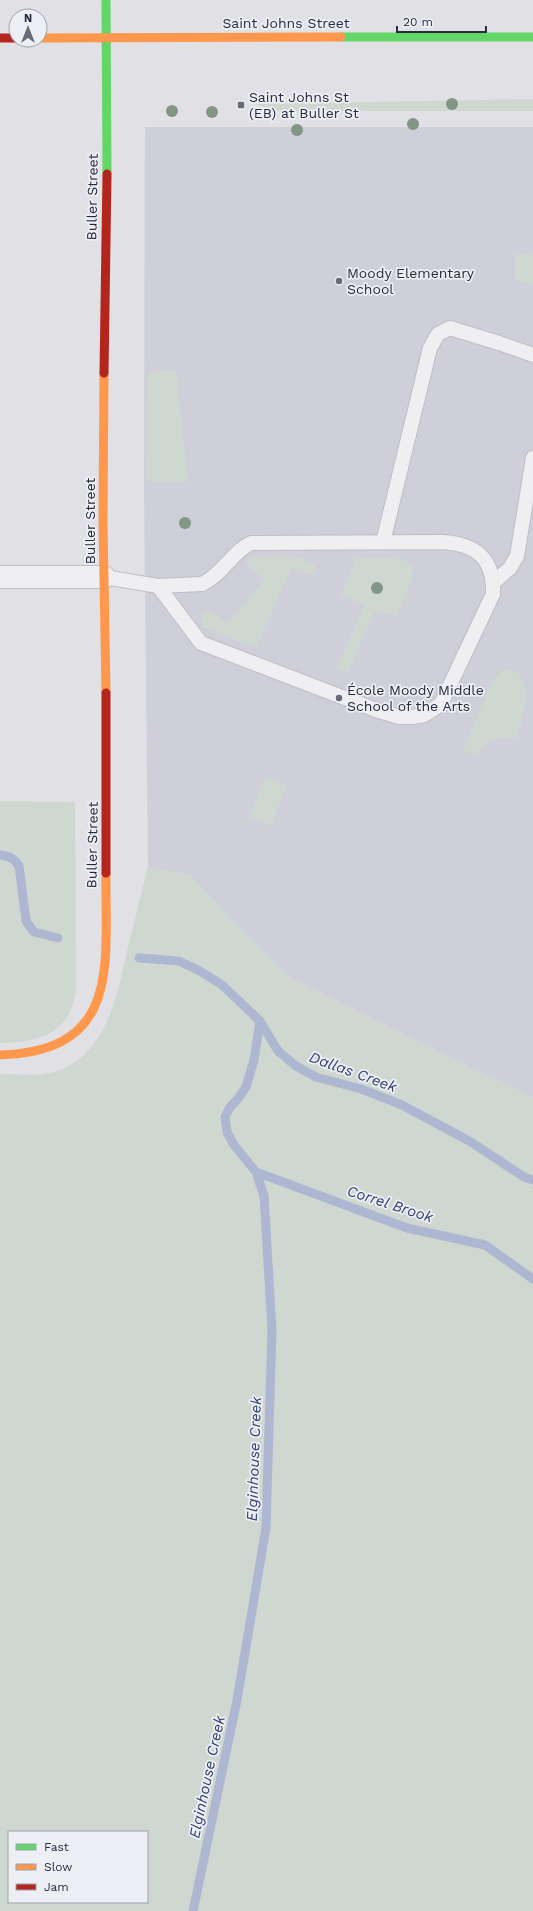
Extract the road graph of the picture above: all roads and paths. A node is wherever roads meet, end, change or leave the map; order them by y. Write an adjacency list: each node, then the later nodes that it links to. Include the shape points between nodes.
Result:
1 (106, 0): 4 (street, Buller Street)
2 (533, 37): 4 (street, Saint Johns Street)
3 (48, 38): 4 (street, Saint Johns Street)
4 (105, 38): 9 (street, Buller Street, via 107,111)
5 (533, 355): 7 (lane, via 450,328 438,334 430,348)
6 (533, 458): 10 (lane, via 517,556 510,568)
7 (383, 542): 10 (lane, via 442,542 466,546 482,554 491,572); 11 (lane, via 251,543 208,581 196,585)
8 (0, 577): 9 (street)
9 (104, 577): 11 (lane); 12 (street, Buller Street, via 107,802 104,967 99,998 95,1009 76,1034 52,1047)
10 (493, 583): 11 (lane, via 493,594 442,704 424,715 413,717 399,717 376,710 201,643)
11 (158, 586)
12 (0, 1055)

